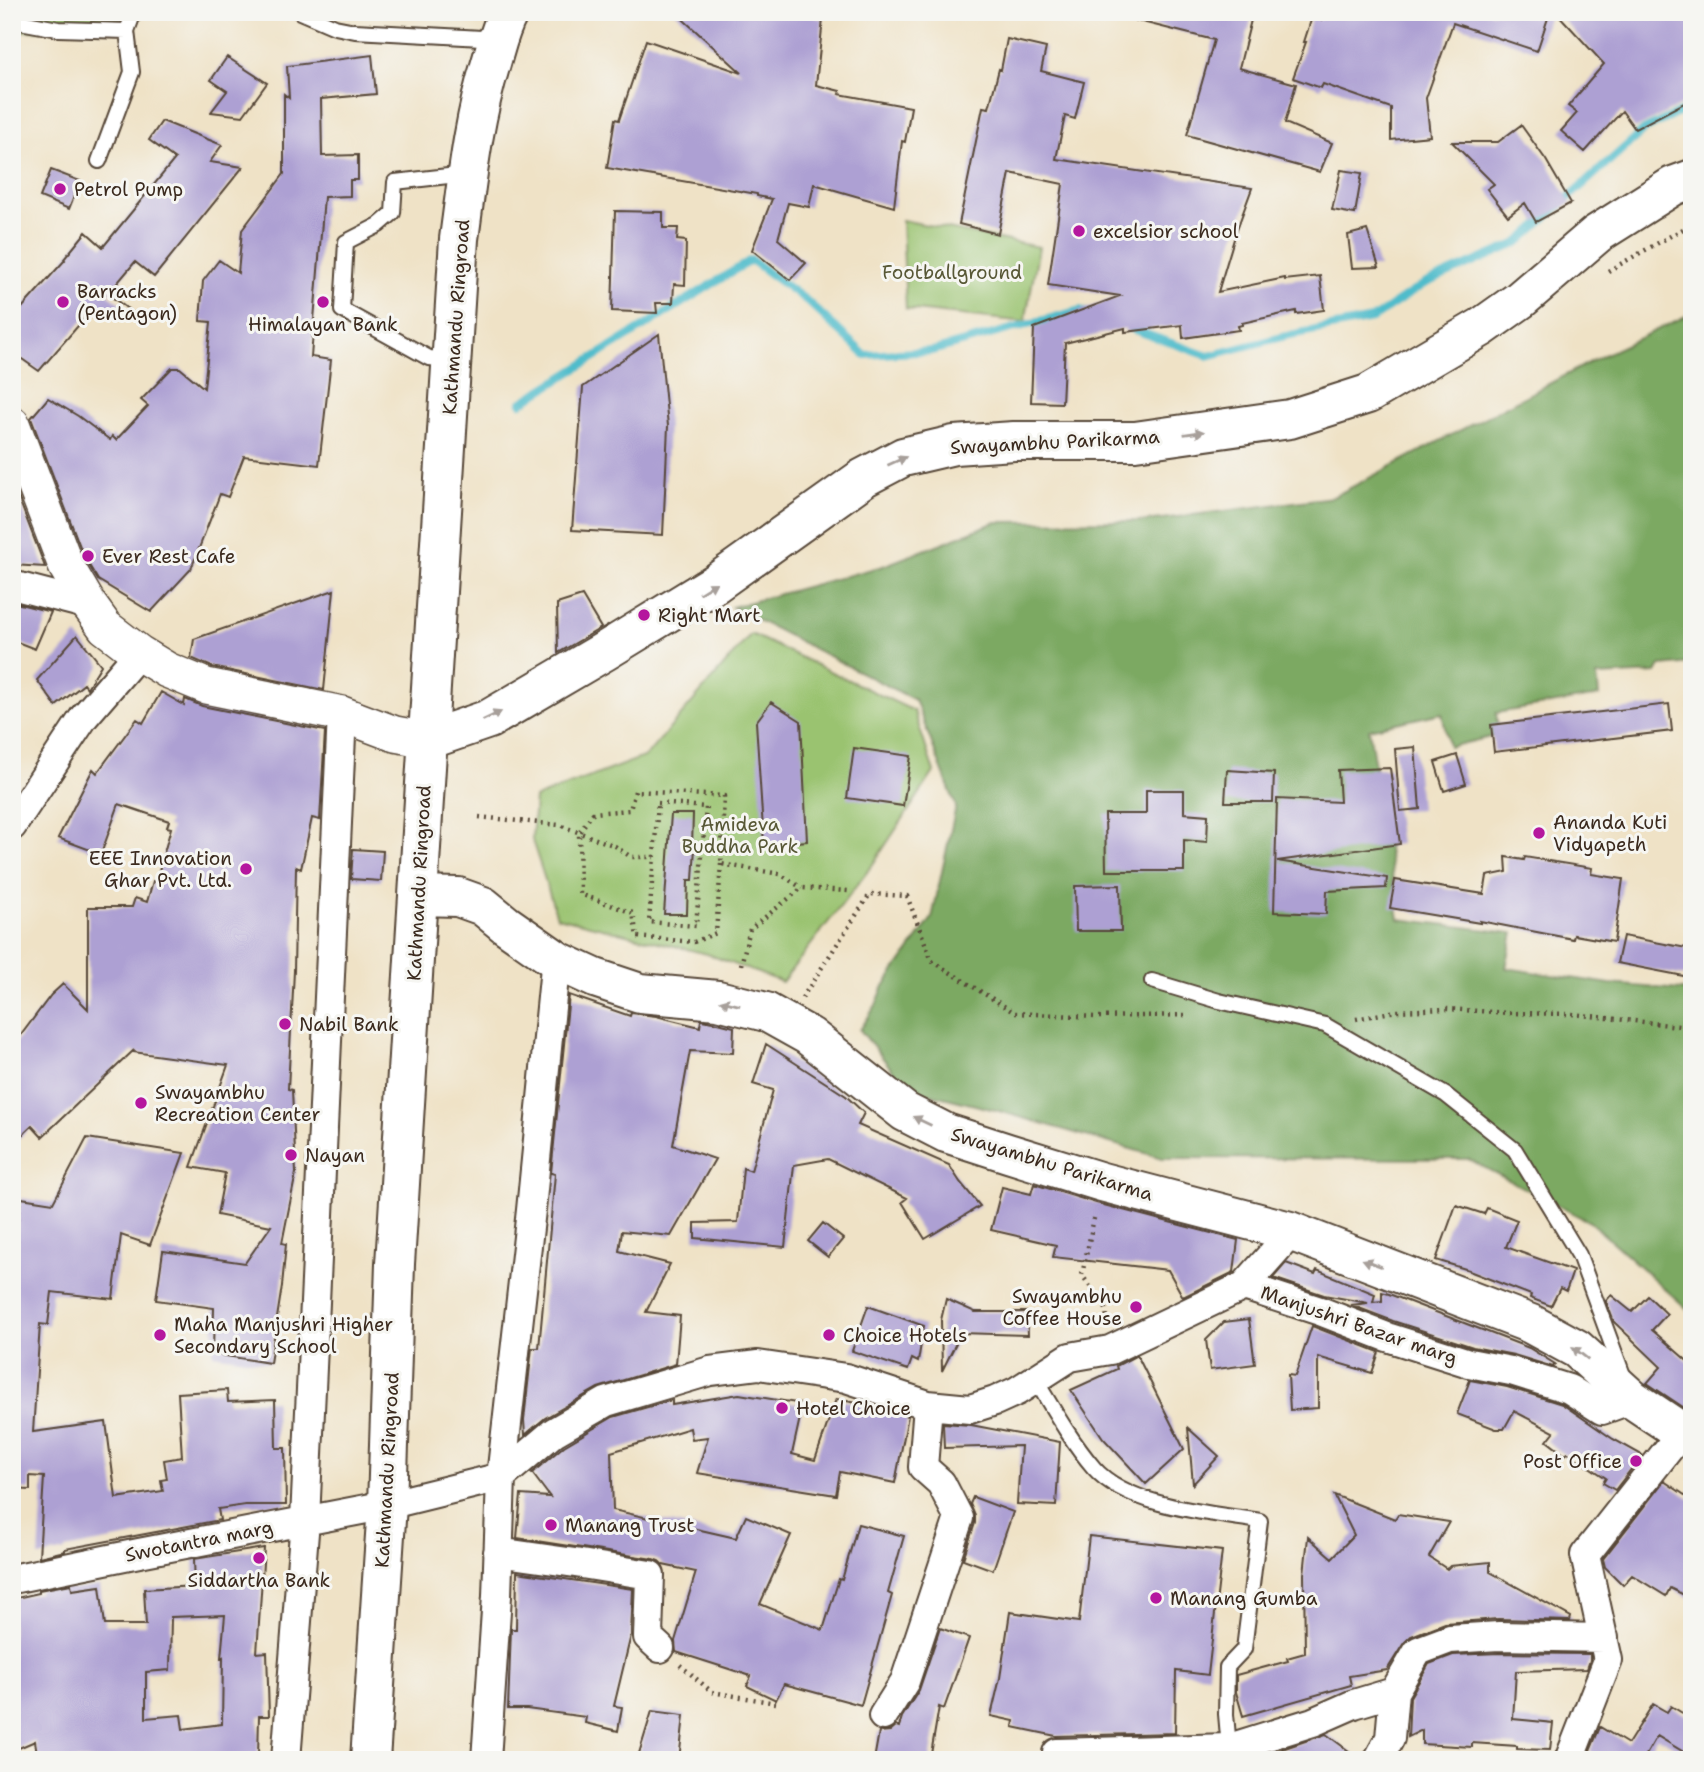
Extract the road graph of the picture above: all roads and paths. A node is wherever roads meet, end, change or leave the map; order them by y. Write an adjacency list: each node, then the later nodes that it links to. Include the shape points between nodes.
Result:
1 (134, 12): 5 (lane)
2 (300, 12): 3 (lane, via 355,31 482,38)
3 (506, 18): 7 (main road, Kathmandu Ringroad, via 484,85)
4 (12, 22): 5 (lane)
5 (127, 31): 6 (lane, via 132,72)
6 (99, 161)
7 (467, 174): 9 (main road, Kathmandu Ringroad); 9 (lane, via 396,182 393,213 346,242 342,310 429,358)
8 (1692, 179): 15 (main road, Swayambhu Parikarma, one-way to 8, via 489,719 594,658 716,583 863,478 903,457 954,445 1135,441 1290,419 1368,394 1482,327 1597,234)
9 (453, 360): 15 (main road, Kathmandu Ringroad)
10 (12, 424): 12 (street, via 66,566)
11 (12, 585): 12 (street)
12 (89, 605): 13 (street, via 105,627)
13 (139, 653): 14 (street, via 206,687); 17 (street, via 84,718)
14 (342, 713): 15 (street, via 395,734); 37 (street)
15 (428, 740): 23 (main road, Kathmandu Ringroad)
16 (479, 817): 18 (path, via 559,825)
17 (12, 826)
18 (579, 832): 19 (path, via 631,857); 20 (path, via 593,813 630,810 635,791 724,796); 20 (path, via 580,894 633,913 637,937 694,942 716,933)
19 (654, 857): 19 (path, via 658,803 706,807 696,926 649,922)
20 (721, 864): 21 (path, via 780,874)
21 (802, 888): 22 (path); 25 (path, via 750,929)
22 (848, 891)
23 (419, 896): 24 (main road, Swayambhu Parikarma, via 458,897 483,906); 36 (main road, Kathmandu Ringroad, via 395,1264)
24 (558, 961): 28 (main road, Swayambhu Parikarma, one-way to 24, via 1102,1182 946,1133 905,1112 809,1036 766,1012 718,1000 640,993); 35 (street)
25 (741, 965)
26 (1152, 981): 32 (lane, via 1325,1025 1446,1094 1515,1150 1578,1255)
27 (1094, 1218): 30 (path, via 1082,1275)
28 (1290, 1231): 29 (street); 32 (main road, Swayambhu Parikarma, one-way to 28, via 1577,1349 1531,1324)
29 (1244, 1286): 31 (street, Manjushri Bazar marg, via 1110,1350 1070,1357); 32 (street, Manjushri Bazar marg, via 1387,1338 1569,1389 1602,1410)
30 (1106, 1309)
31 (1035, 1379): 33 (street, Manjushri Bazar marg, via 970,1409); 45 (lane, via 1095,1470 1113,1484 1152,1502 1260,1521 1244,1649 1227,1667)
32 (1632, 1399): 34 (main road, Swayambhu Parikarma)
33 (928, 1405): 35 (street, Manjushri Bazar marg, via 846,1378 758,1364 710,1371 606,1402 554,1432); 44 (street, via 923,1467 941,1483 960,1518 905,1681)
34 (1687, 1435): 40 (street, via 1585,1555)
35 (501, 1477): 36 (street, Manjushri Bazar marg); 38 (street)
36 (387, 1505): 37 (street, Swotantra marg); 47 (main road, Kathmandu Ringroad)
37 (305, 1520): 39 (street, Swotantra marg); 46 (street)
38 (498, 1552): 41 (street, via 650,1576 648,1637); 48 (street)
39 (12, 1579)
40 (1604, 1638): 42 (street, via 1450,1639 1418,1651); 51 (street, via 1608,1660)
41 (660, 1648): 43 (path, via 712,1692)
42 (1394, 1692): 45 (street); 50 (street, via 1390,1738)
43 (776, 1703)
44 (883, 1717)
45 (1229, 1748): 49 (street, via 1057,1752)
46 (286, 1760)
47 (370, 1760)
48 (486, 1760)
49 (1057, 1760)
50 (1378, 1760)
51 (1569, 1760)

